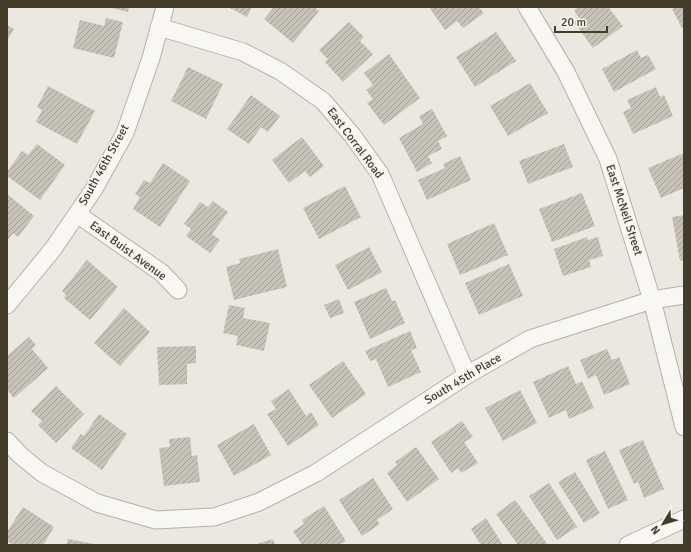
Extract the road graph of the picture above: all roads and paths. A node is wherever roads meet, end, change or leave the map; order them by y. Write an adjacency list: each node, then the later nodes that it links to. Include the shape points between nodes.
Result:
1 (165, 7): 3 (street, South 46th Street)
2 (527, 7): 7 (street, East McNeil Street, via 566,72 608,160)
3 (160, 27): 4 (street, South 46th Street, via 125,133); 9 (street, East Corral Road, via 243,52 280,71 323,101 380,174)
4 (77, 214): 5 (street, East Buist Avenue, via 162,273); 8 (street, South 46th Street, via 53,249)
5 (178, 290)
6 (684, 295): 7 (street, South 45th Place)
7 (652, 300): 9 (street, South 45th Place, via 530,339); 10 (street, East McNeil Street)
8 (7, 304)
9 (467, 375): 11 (street, South 45th Place, via 316,473 259,502 214,517 156,520 97,503 42,473)
10 (684, 427)
11 (7, 441)
12 (684, 519): 13 (street)
13 (628, 545)

